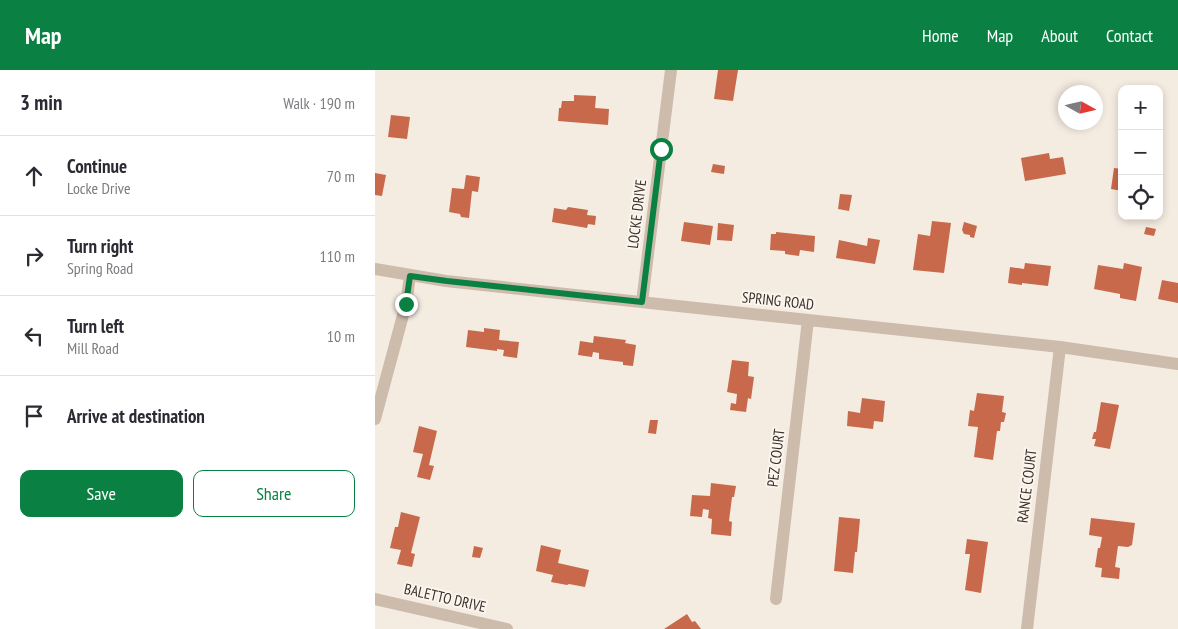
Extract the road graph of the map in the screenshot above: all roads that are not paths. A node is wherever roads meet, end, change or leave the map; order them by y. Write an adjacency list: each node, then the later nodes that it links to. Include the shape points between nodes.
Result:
1 (671, 70): 4 (street, LOCKE DRIVE)
2 (375, 269): 3 (street, SPRING ROAD)
3 (410, 276): 4 (street, SPRING ROAD); 8 (street, via 406,304)
4 (642, 302): 5 (street, SPRING ROAD)
5 (807, 320): 6 (street, SPRING ROAD); 10 (street, PEZ COURT)
6 (1060, 347): 7 (street, SPRING ROAD); 12 (street, RANCE COURT)
7 (1178, 364)
8 (375, 419)
9 (375, 599): 11 (street, BALETTO DRIVE)
10 (776, 599)
11 (507, 629)
12 (1027, 629)

